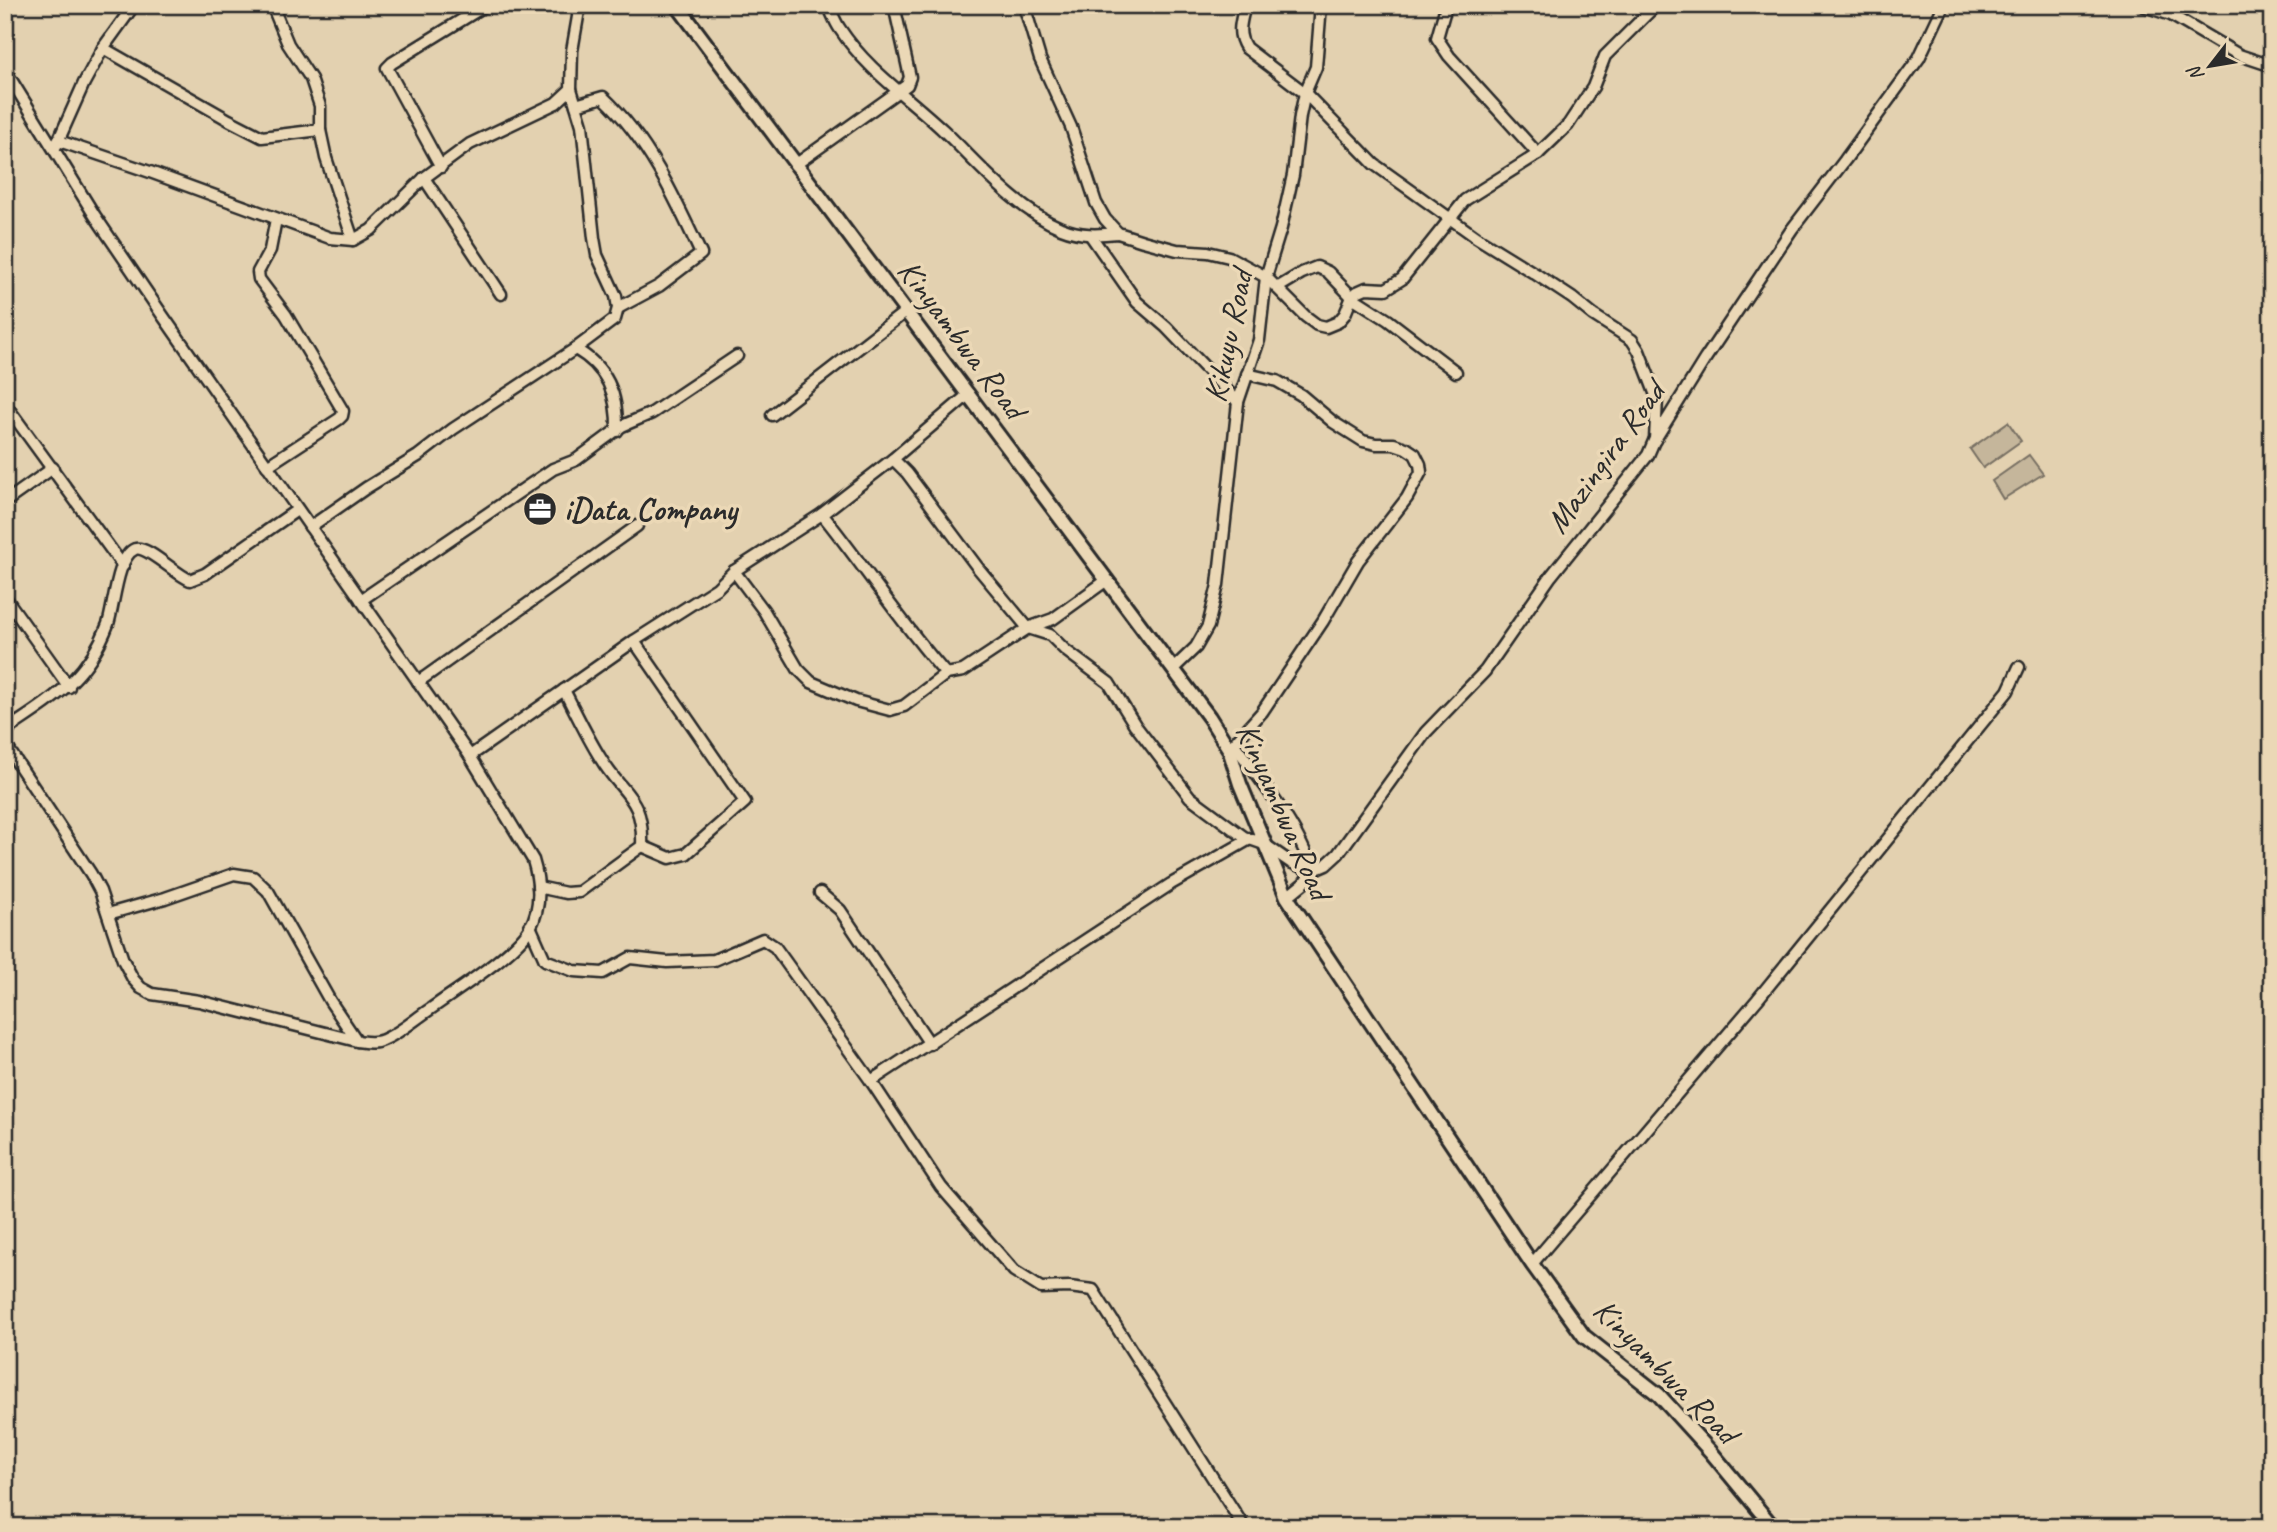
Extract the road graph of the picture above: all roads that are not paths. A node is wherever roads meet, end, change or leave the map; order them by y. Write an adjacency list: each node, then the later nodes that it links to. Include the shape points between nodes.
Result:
1 (134, 5): 15 (street)
2 (272, 5): 22 (street, via 288,44 311,79 320,106)
3 (486, 5): 26 (street, via 387,68)
4 (580, 5): 18 (street)
5 (677, 5): 25 (street, Kinyambwa Road)
6 (828, 5): 19 (street, via 839,29)
7 (894, 5): 19 (street, via 910,77)
8 (1024, 5): 30 (street, via 1096,203)
9 (1245, 5): 20 (street, via 1240,39)
10 (1321, 5): 20 (street, Kikuyu Road, via 1316,68)
11 (1656, 5): 24 (street, via 1605,57 1593,87 1568,125)
12 (1944, 5): 48 (street, Mazingira Road, via 1919,58 1792,229)
13 (2141, 5): 16 (street, via 2171,15 2239,55)
14 (1446, 6): 24 (street, via 1437,38)
15 (103, 48): 22 (street, via 262,137); 23 (street)
16 (2272, 66)
17 (5, 70): 23 (street)
18 (570, 89): 21 (street); 26 (street, via 556,103 470,144)
19 (898, 91): 25 (street); 31 (street, via 1016,200 1060,228)
20 (1305, 93): 29 (street, via 1374,164); 33 (street, Kikuyu Road, via 1293,175)
21 (576, 105): 37 (street, via 596,247); 37 (street, via 603,97 617,110 675,198 701,254 659,286)
22 (320, 130): 32 (street)
23 (57, 145): 28 (street); 50 (street, via 110,238)
24 (1538, 154): 29 (street, via 1465,200)
25 (795, 164): 38 (street, Kinyambwa Road)
26 (441, 167): 27 (street)
27 (424, 178): 32 (street, via 371,230); 35 (street)
28 (276, 219): 32 (street, via 330,238); 50 (street, via 259,279 343,411 339,419)
29 (1450, 219): 36 (street, via 1402,279 1386,289 1361,289); 48 (street, via 1632,340 1657,398)
30 (1118, 233): 31 (street); 33 (street, via 1177,250 1229,257)
31 (1091, 236): 44 (street, via 1138,302)
32 (353, 240)
33 (1266, 277): 34 (street); 42 (street, Kikuyu Road, via 1259,340)
34 (1277, 288): 36 (street, via 1317,267); 36 (street, via 1317,325 1326,327 1345,314)
35 (501, 295)
36 (1352, 297): 41 (street)
37 (618, 308): 39 (street, via 615,318)
38 (905, 312): 43 (street, Kinyambwa Road); 46 (street)
39 (575, 349): 47 (street, via 605,374); 56 (street)
40 (737, 356): 47 (street, via 652,413)
41 (1456, 372)
42 (1247, 374): 44 (street, Kikuyu Road); 72 (street, via 1277,381 1363,440 1406,447 1415,454 1421,472 1262,712)
43 (969, 394): 49 (street); 59 (street, Kinyambwa Road)
44 (1238, 402): 65 (street, Kikuyu Road, via 1218,585 1208,626 1196,647)
45 (5, 404): 51 (street)
46 (772, 415)
47 (617, 430): 61 (street)
48 (1654, 441): 77 (street, Mazingira Road, via 1485,671 1426,732 1338,854)
49 (893, 459): 54 (street); 62 (street)
50 (267, 466): 53 (street)
51 (53, 468): 52 (street); 57 (street)
52 (5, 502)
53 (297, 510): 56 (street); 57 (street, via 199,578 179,576 142,548 128,554)
54 (822, 514): 58 (street); 66 (street, via 902,623)
55 (637, 526): 67 (street)
56 (310, 527): 61 (street)
57 (123, 566): 68 (street, via 108,622 91,659)
58 (734, 570): 63 (street, via 717,589); 66 (street, via 811,682 890,710 904,706)
59 (1107, 580): 62 (street, via 1053,619); 65 (street, Kinyambwa Road)
60 (5, 597): 68 (street)
61 (360, 600): 67 (street)
62 (1028, 628): 66 (street, via 963,671); 74 (street, via 1050,635 1104,678 1183,790)
63 (634, 641): 69 (street); 76 (street, via 745,802 686,854 670,858)
64 (2019, 667): 86 (street, via 2008,691 1757,1000)
65 (1173, 669): 72 (street, Kinyambwa Road)
66 (946, 674)
67 (418, 682): 73 (street)
68 (69, 687): 70 (street)
69 (564, 690): 73 (street); 76 (street, via 602,761 636,804)
70 (5, 731)
71 (5, 744): 81 (street, via 91,874)
72 (1232, 746): 75 (street, Kinyambwa Road, via 1240,784); 77 (street, via 1297,839)
73 (470, 756): 78 (street, via 533,860)
74 (1250, 839): 75 (street); 84 (street, via 1171,884)
75 (1264, 844): 77 (street); 80 (street, Kinyambwa Road)
76 (642, 846): 78 (street, via 579,892)
77 (1312, 871): 80 (street, Mazingira Road)
78 (538, 887): 82 (street, via 539,901)
79 (820, 893): 84 (street, via 840,910)
80 (1287, 897): 86 (street, Kinyambwa Road)
81 (108, 914): 83 (street, via 133,979 152,994 199,1001); 83 (street, via 221,877 253,877 268,891)
82 (530, 926): 83 (street, via 520,941 491,965 395,1034 374,1042); 85 (street, via 545,960 574,971 603,972 630,958 714,960 763,939 775,947)
83 (357, 1041)
84 (930, 1044): 85 (street)
85 (871, 1081): 87 (street, via 941,1187 1014,1271 1041,1288 1093,1290)
86 (1532, 1264): 88 (street, Kinyambwa Road, via 1584,1336 1659,1395)
87 (1244, 1527)
88 (1773, 1527)

